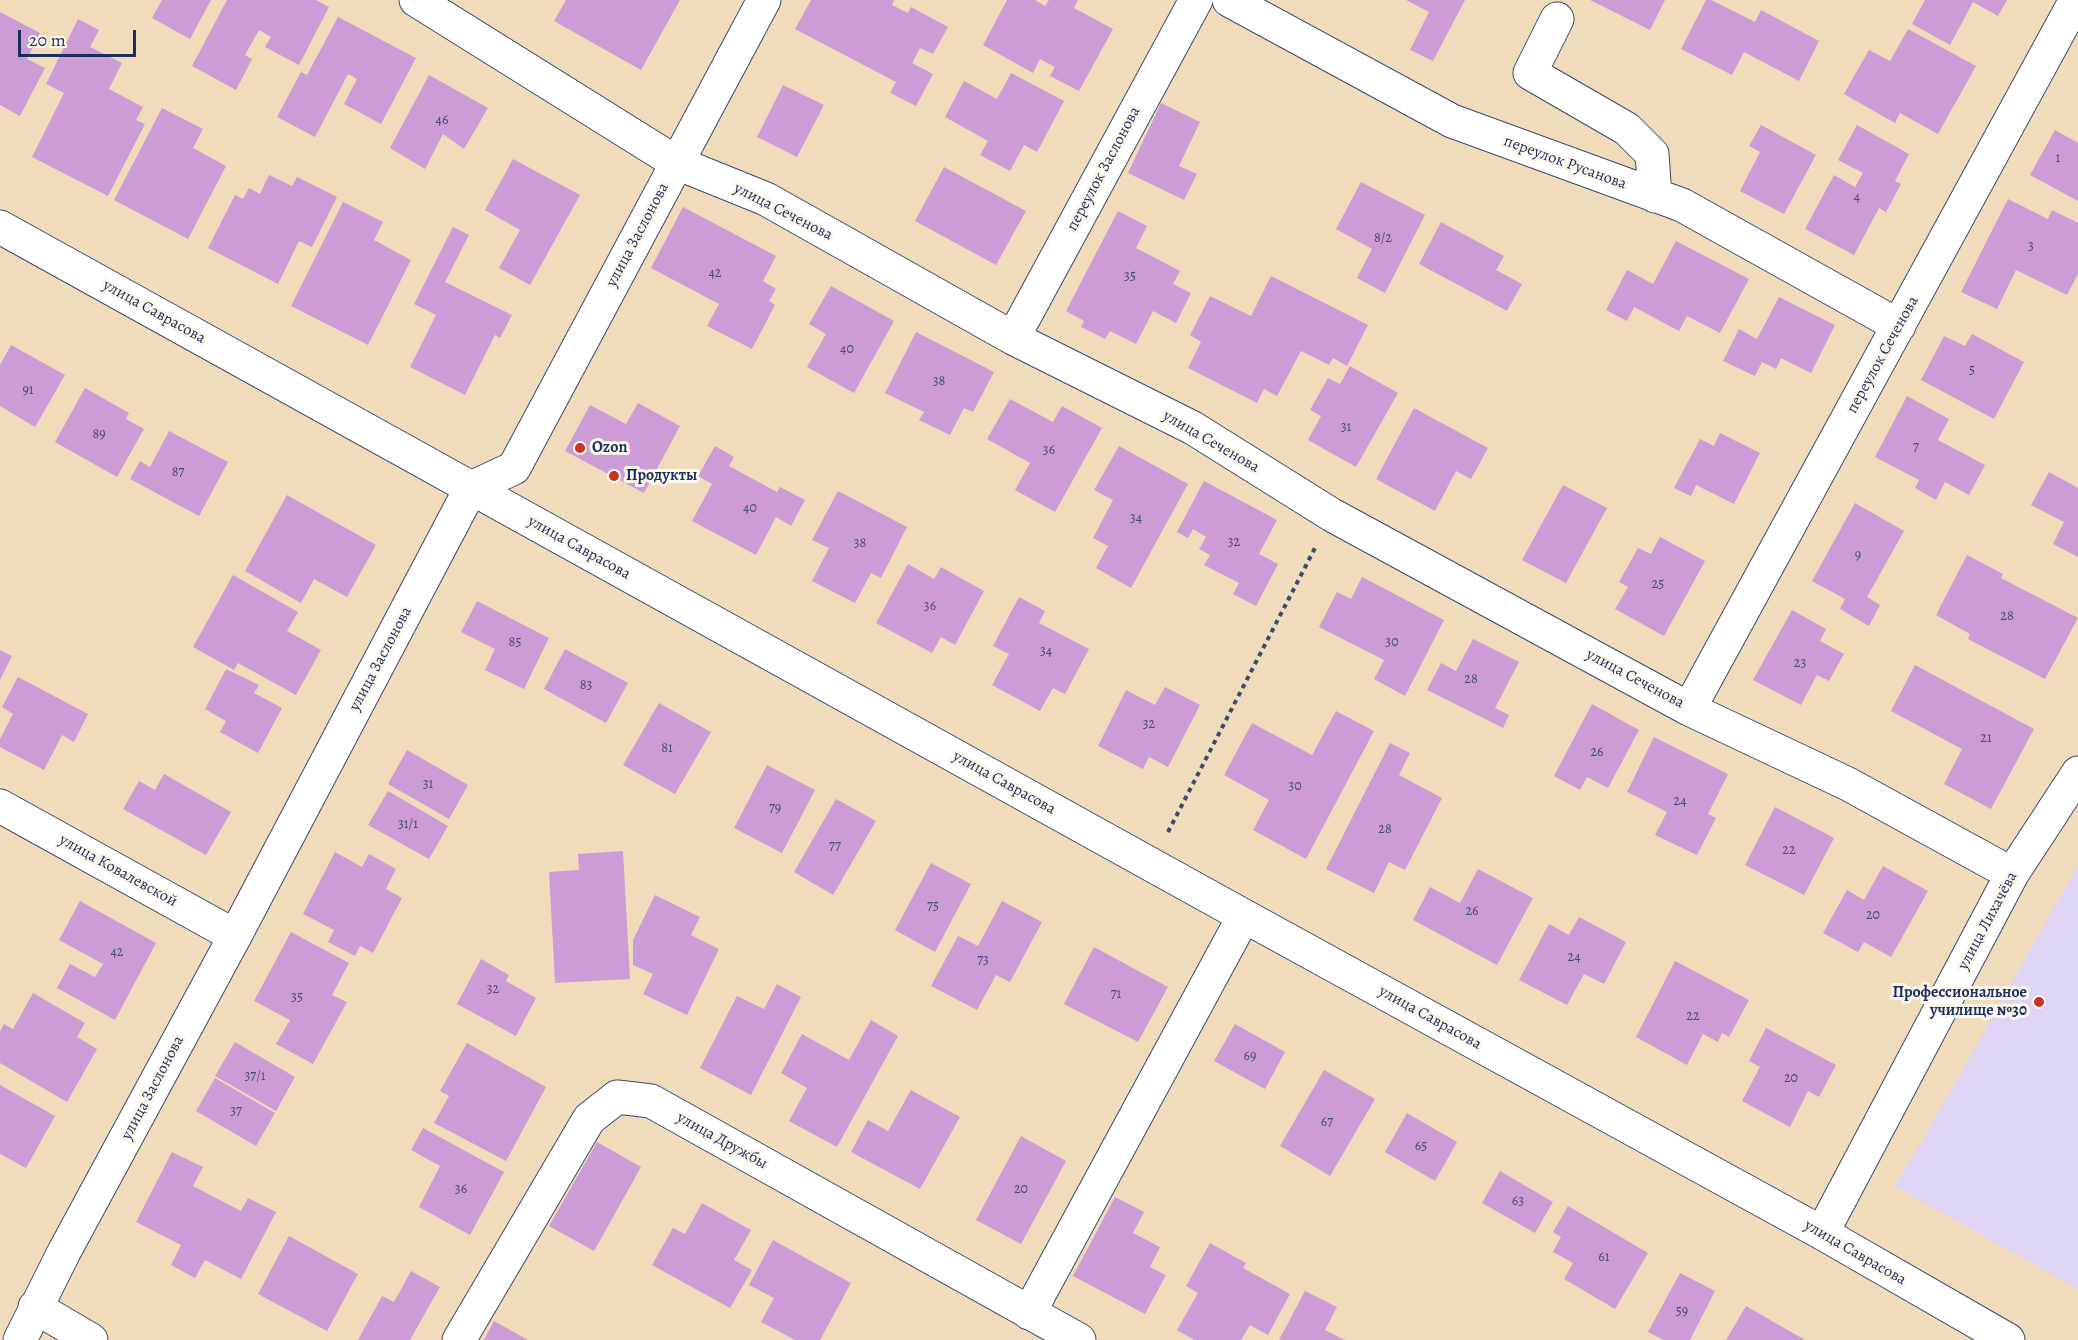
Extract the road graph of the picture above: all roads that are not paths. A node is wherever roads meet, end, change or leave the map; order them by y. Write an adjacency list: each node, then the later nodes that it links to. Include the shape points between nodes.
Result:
1 (417, 0): 7 (street, улица Сеченова)
2 (764, 0): 7 (street, улица Заслонова)
3 (1196, 0): 11 (street, переулок Заслонова)
4 (1229, 0): 8 (street, переулок Русанова, via 1452,121)
5 (2076, 0): 10 (street, переулок Сеченова)
6 (1557, 19): 8 (street, via 1530,73 1627,129 1652,154)
7 (676, 164): 11 (street, улица Сеченова, via 766,199); 12 (street, улица Заслонова, via 514,468)
8 (1655, 196): 10 (street, переулок Русанова, via 1682,205)
9 (0, 227): 12 (street, улица Саврасова)
10 (1899, 326): 13 (street, переулок Сеченова)
11 (1013, 338): 13 (street, улица Сеченова, via 1193,428 1332,515)
12 (471, 488): 17 (street, улица Саврасова); 18 (street, улица Заслонова)
13 (1689, 709): 16 (street, улица Сеченова, via 1848,784)
14 (2078, 773): 16 (street, улица Лихачёва)
15 (0, 806): 18 (street, улица Ковалевской)
16 (2012, 874): 19 (street, улица Лихачёва)
17 (1244, 916): 19 (street, улица Саврасова); 20 (street)
18 (236, 936): 21 (street, улица Заслонова)
19 (1822, 1233): 25 (street, улица Саврасова)
20 (1029, 1313): 23 (street, улица Дружбы, via 651,1101 617,1097 589,1119); 24 (street, улица Дружбы)
21 (20, 1324): 22 (street)
22 (91, 1340)
23 (459, 1340)
24 (1079, 1340)
25 (2008, 1340)

